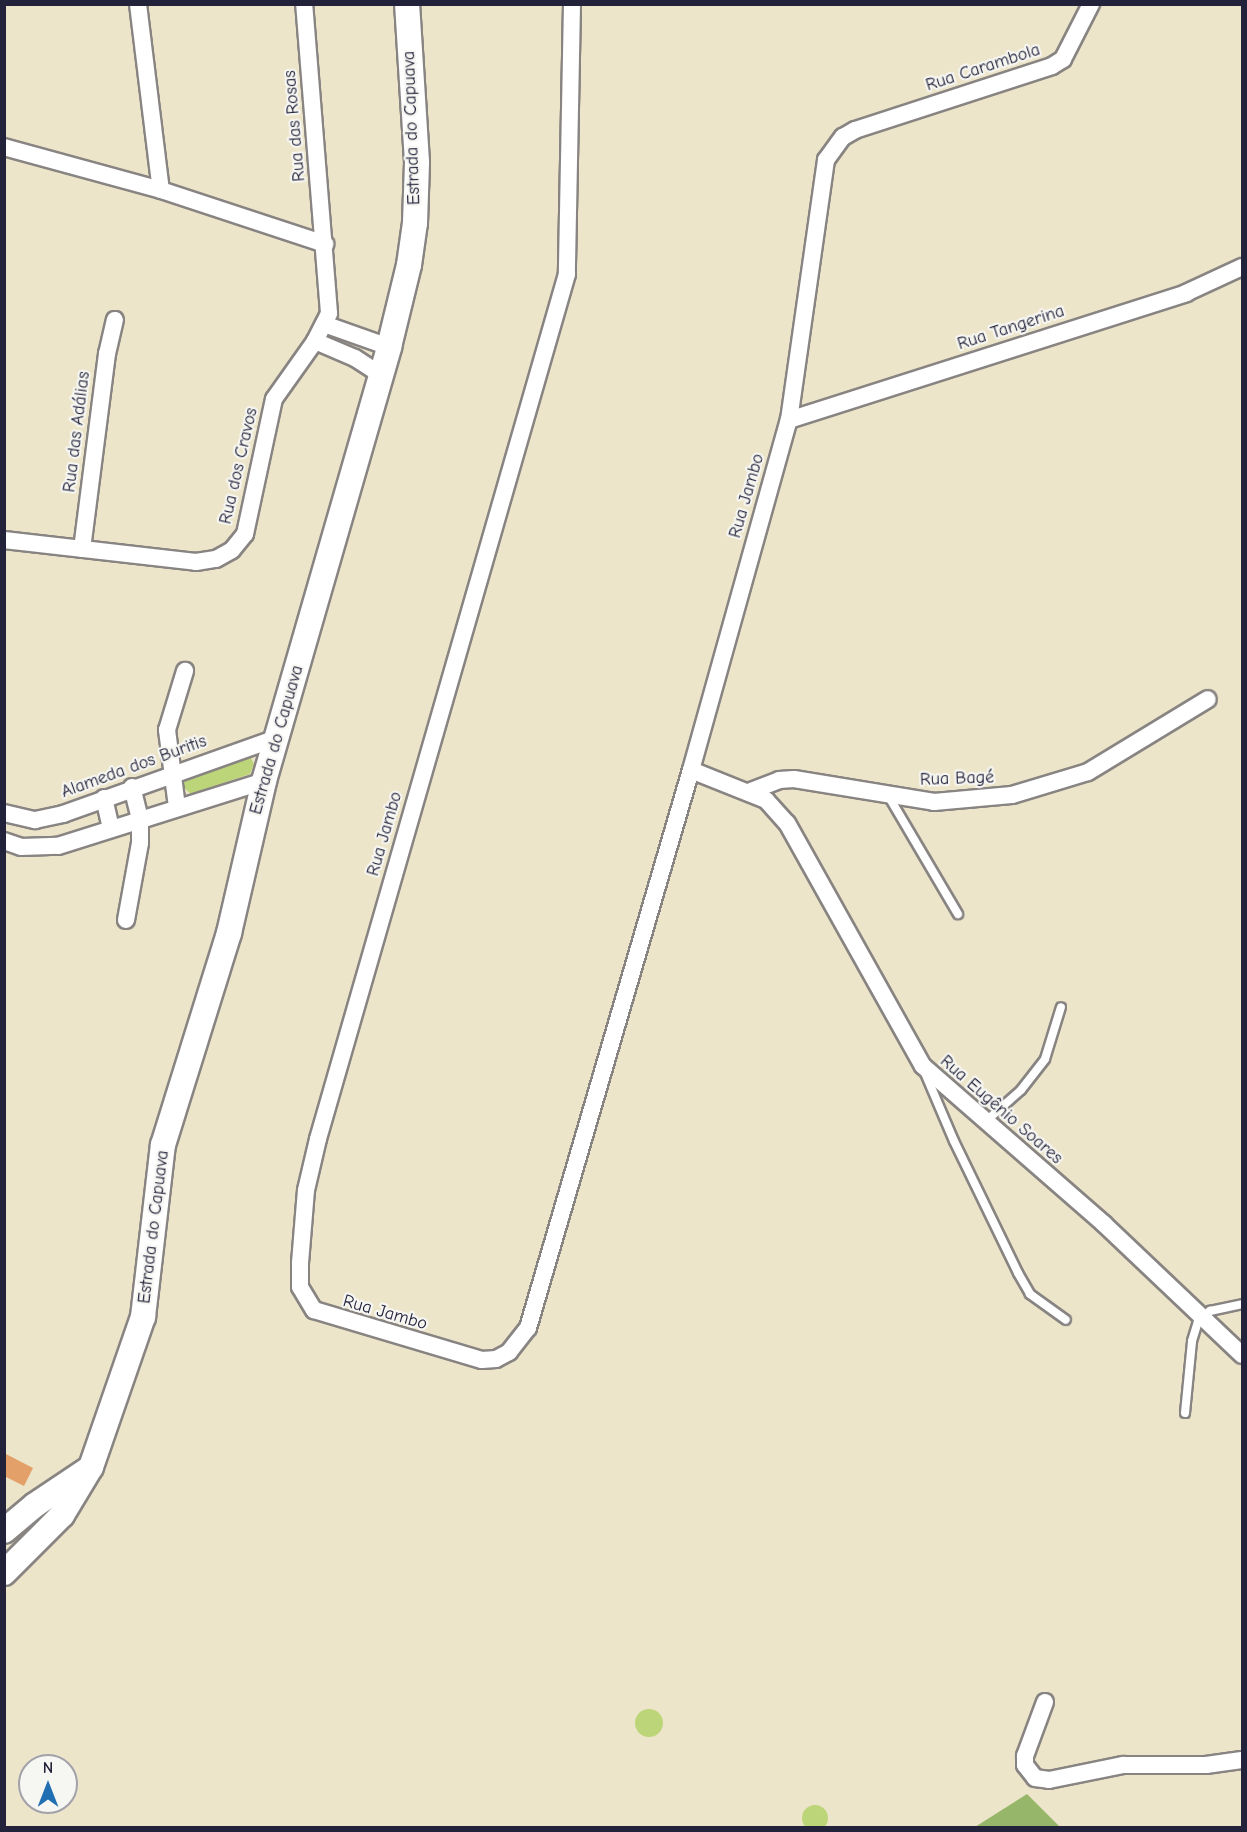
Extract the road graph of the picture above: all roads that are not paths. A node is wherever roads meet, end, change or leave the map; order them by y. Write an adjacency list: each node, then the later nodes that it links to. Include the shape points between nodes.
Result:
1 (138, 4): 8 (street)
2 (304, 4): 9 (street, Rua das Rosas)
3 (407, 4): 14 (main road, Estrada do Capuava, via 417,162 415,224)
4 (572, 4): 22 (street, Rua Jambo, via 567,274 318,1139 306,1190 300,1263 300,1287 314,1310 482,1360 496,1359 520,1342 528,1328)
5 (1091, 4): 6 (street, Rua Carambola, via 1063,59 1052,66)
6 (855, 130): 16 (street, Rua Jambo, via 843,137 826,160)
7 (4, 147): 8 (street)
8 (161, 190): 9 (street)
9 (325, 244): 12 (street, Rua dos Cravos, via 330,299)
10 (1242, 267): 16 (street, Rua Tangerina, via 1186,293)
11 (115, 320): 18 (street, Rua das Adálias, via 107,354)
12 (324, 324): 13 (street, Rua dos Cravos); 14 (street)
13 (315, 341): 15 (street); 18 (street, Rua dos Cravos, via 274,399 250,517 245,534 232,550 216,559 196,562)
14 (389, 347): 15 (main road, Estrada do Capuava)
15 (380, 374): 21 (main road, Estrada do Capuava)
16 (789, 420): 22 (street, Rua Jambo)
17 (4, 540): 18 (street, Rua dos Cravos)
18 (82, 549)
19 (185, 671): 23 (street, via 167,730)
20 (1208, 699): 27 (street, Rua Bagé, via 1088,772 1012,795 934,802)
21 (276, 738): 23 (street, Alameda dos Buritis); 24 (main road, Estrada do Capuava)
22 (691, 770): 26 (street)
23 (170, 774): 25 (street, Alameda dos Buritis); 29 (street)
24 (264, 782): 29 (street); 44 (main road, Estrada do Capuava, via 228,933 163,1145 143,1317)
25 (132, 787): 28 (street, Alameda dos Buritis); 31 (street)
26 (751, 791): 27 (street, Rua Bagé, via 771,782 794,779); 37 (street, Rua Eugênio Soares, via 766,800 787,823)
27 (890, 797): 34 (lane)
28 (104, 798): 30 (street, Alameda dos Buritis, via 63,814 35,819); 32 (street)
29 (177, 807): 31 (street)
30 (4, 813)
31 (140, 819): 32 (street); 35 (street, via 140,856)
32 (111, 828): 33 (street, via 58,846 21,847)
33 (4, 841)
34 (958, 914)
35 (126, 920)
36 (1061, 1007): 38 (lane, via 1045,1059 1021,1090)
37 (923, 1066): 38 (street, Rua Eugênio Soares); 41 (lane, via 954,1141 1018,1273 1030,1294)
38 (985, 1122): 40 (street, Rua Eugênio Soares, via 1104,1224)
39 (1242, 1304): 40 (lane)
40 (1200, 1317): 42 (street, Rua Eugênio Soares); 43 (lane, via 1192,1341)
41 (1066, 1320)
42 (1242, 1355)
43 (1185, 1413)
44 (91, 1467): 45 (main road); 46 (main road, Estrada do Capuava, via 62,1515)
45 (4, 1531)
46 (8, 1559)
47 (1045, 1702): 48 (street, via 1025,1756 1025,1765 1035,1778 1049,1780 1123,1766 1206,1765)
48 (1242, 1760)

